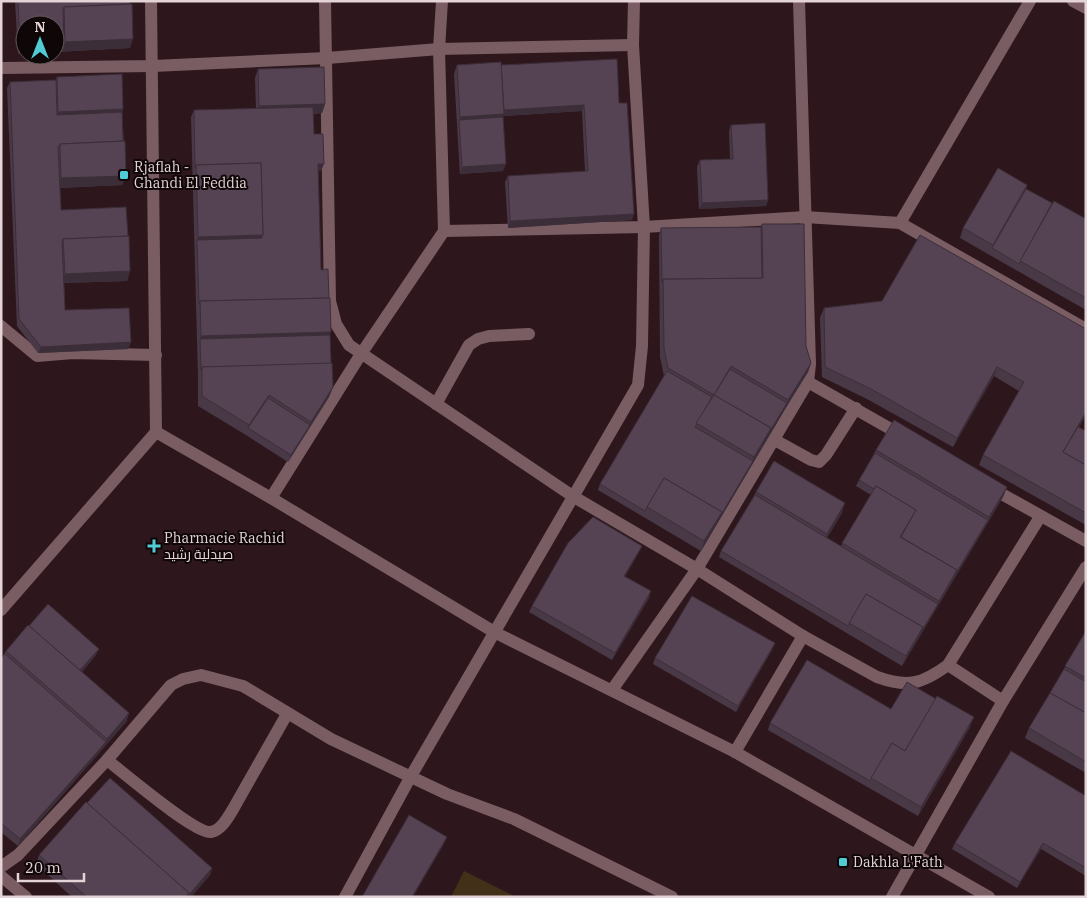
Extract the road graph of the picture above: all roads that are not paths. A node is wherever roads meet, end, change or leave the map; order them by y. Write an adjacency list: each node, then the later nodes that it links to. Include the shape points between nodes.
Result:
1 (151, 1): 12 (street)
2 (325, 1): 11 (street)
3 (442, 1): 10 (street)
4 (634, 1): 9 (street)
5 (799, 1): 14 (street)
6 (1030, 1): 15 (street)
7 (1073, 1): 8 (street)
8 (1086, 8)
9 (633, 45): 10 (street); 16 (street)
10 (439, 49): 11 (street); 17 (street)
11 (327, 58): 12 (street); 21 (street, via 330,300 344,339)
12 (153, 66): 13 (street); 22 (street)
13 (1, 68)
14 (805, 216): 15 (street); 16 (street); 23 (street)
15 (900, 223): 19 (street)
16 (644, 226): 17 (street); 30 (street, via 642,346 638,385)
17 (444, 231): 21 (street)
18 (2, 324): 22 (street, via 37,356 73,353)
19 (1086, 329)
20 (528, 334): 24 (street, via 478,339 469,345)
21 (361, 354): 24 (street); 31 (street)
22 (156, 355): 26 (street)
23 (808, 382): 25 (street); 27 (street)
24 (436, 404): 30 (street)
25 (856, 408): 27 (street, via 826,455 818,462); 28 (street)
26 (156, 432): 31 (street); 36 (street)
27 (773, 439): 35 (street)
28 (915, 443)
29 (982, 482): 32 (street)
30 (574, 497): 35 (street); 37 (street)
31 (271, 498): 37 (street)
32 (1040, 517): 33 (street); 39 (street)
33 (1086, 541)
34 (1086, 567): 41 (street)
35 (697, 568): 38 (street); 40 (street)
36 (1, 610)
37 (496, 633): 40 (street); 45 (street)
38 (803, 636): 39 (street, via 889,682 915,684 934,676); 43 (street)
39 (948, 665): 41 (street)
40 (612, 690): 43 (street)
41 (1003, 701): 46 (street)
42 (287, 714): 44 (street, via 243,686 210,676 192,677 170,686); 44 (street, via 232,811 214,831 206,832 190,824); 45 (street, via 331,739)
43 (735, 752): 46 (street)
44 (107, 760): 47 (street, via 18,855)
45 (411, 776): 50 (street); 51 (street, via 564,842)
46 (915, 854): 52 (street); 53 (street)
47 (1, 867)
48 (1, 876): 49 (street)
49 (26, 897)
50 (345, 897)
51 (672, 897)
52 (892, 897)
53 (989, 897)

